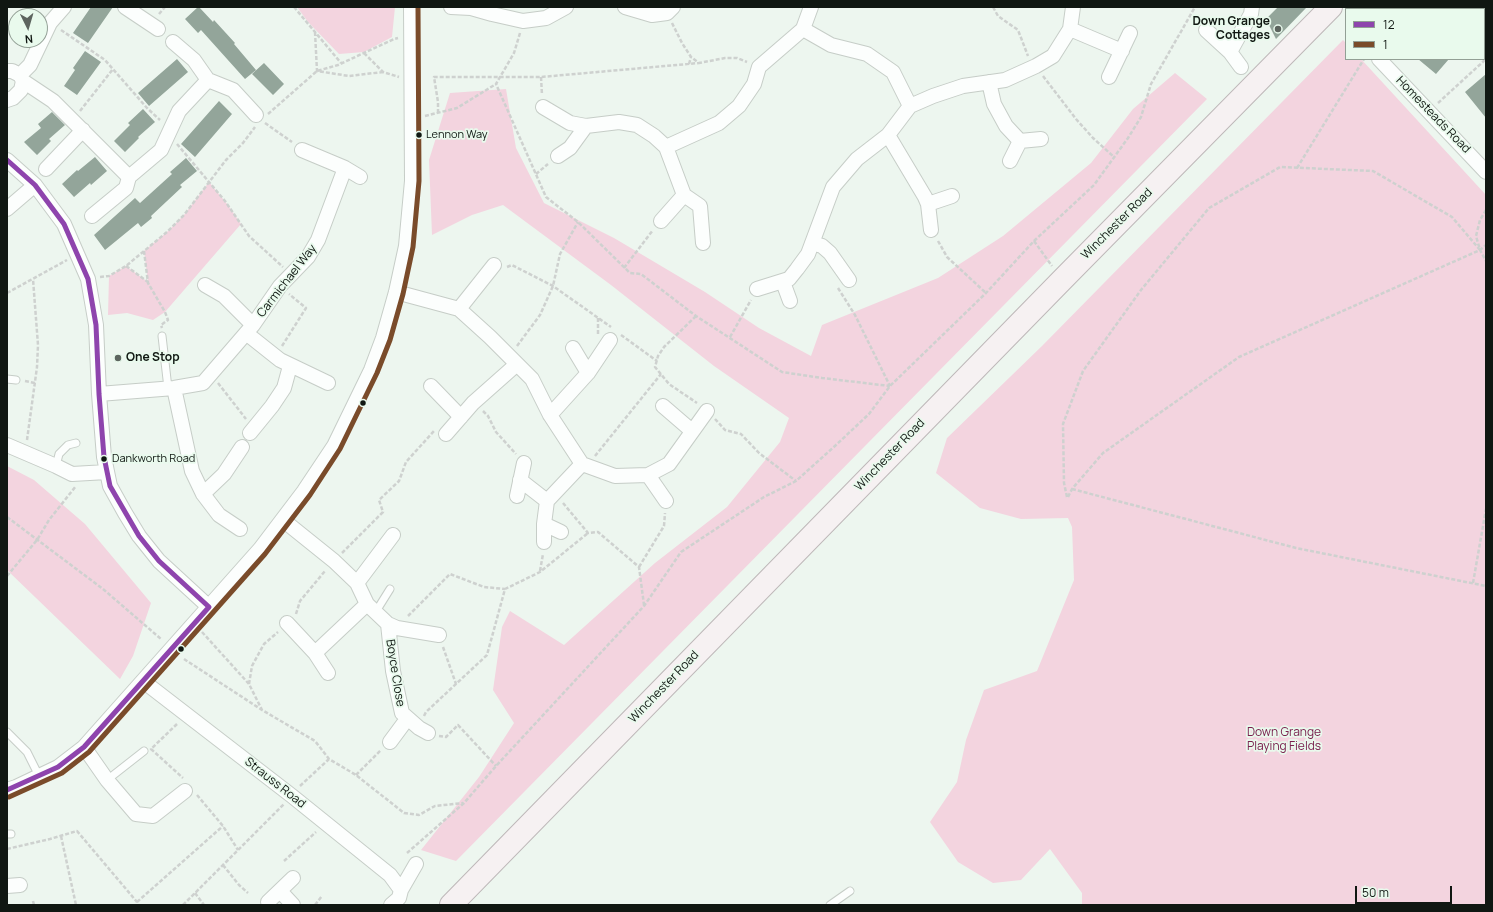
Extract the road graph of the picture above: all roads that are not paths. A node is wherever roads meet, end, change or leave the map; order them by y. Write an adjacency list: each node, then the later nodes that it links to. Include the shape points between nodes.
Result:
1 (64, 7): 13 (street)
2 (125, 7): 14 (street)
3 (411, 7): 63 (street, via 412,180 406,246)
4 (452, 7): 12 (street)
5 (566, 7): 12 (street, via 546,18 523,21)
6 (812, 7): 15 (street)
7 (1073, 7): 16 (street)
8 (1252, 7): 22 (street)
9 (1331, 7): 133 (main road, Winchester Road)
10 (629, 8): 11 (street, via 652,14)
11 (670, 10)
12 (492, 11)
13 (48, 17)
14 (158, 29)
15 (803, 29): 30 (street, via 831,45 867,54 893,72); 38 (street, via 759,67 754,84 739,106 719,123)
16 (1070, 29): 21 (street); 28 (street, via 1053,56 1004,80)
17 (1206, 30): 22 (street)
18 (1130, 34): 21 (street)
19 (172, 42): 27 (street, via 194,60)
20 (35, 48): 25 (street, via 30,66)
21 (1122, 51): 26 (street)
22 (1230, 52): 24 (street)
23 (1380, 60): 45 (street, Homesteads Road)
24 (1241, 67)
25 (16, 76): 29 (street, via 20,90 13,98); 34 (street, via 53,101)
26 (1110, 77)
27 (208, 80): 32 (street, via 233,90); 46 (street, via 178,111 161,150)
28 (989, 82): 30 (street, via 964,86); 37 (street, via 994,104 1006,126)
29 (7, 100)
30 (910, 106): 35 (street)
31 (542, 108): 33 (street, via 570,123)
32 (258, 118)
33 (586, 126): 38 (street, via 619,122 637,125); 40 (street, via 570,148)
34 (83, 130): 44 (street); 46 (street)
35 (888, 135): 51 (street); 56 (street, via 857,159 833,187)
36 (1042, 139): 37 (street)
37 (1020, 141): 42 (street)
38 (666, 147): 49 (street)
39 (302, 150): 43 (street)
40 (558, 156)
41 (7, 160): 48 (street)
42 (1010, 161)
43 (345, 168): 47 (street); 66 (street, Carmichael Way, via 318,240 308,257 280,286)
44 (46, 169)
45 (1486, 172)
46 (129, 177): 53 (street, via 126,188)
47 (360, 177)
48 (35, 185): 52 (street); 78 (street, via 64,224 88,279 96,325)
49 (684, 195): 54 (street); 57 (street, via 700,206)
50 (952, 196): 51 (street)
51 (928, 204): 55 (street)
52 (7, 209)
53 (92, 216)
54 (661, 221)
55 (931, 230)
56 (812, 242): 59 (street, via 808,254 789,279); 60 (street, via 830,253)
57 (703, 243)
58 (491, 270): 65 (street)
59 (783, 282): 62 (street); 64 (street)
60 (843, 283)
61 (205, 285): 66 (street, Carmichael Way, via 224,296)
62 (757, 289)
63 (396, 292): 65 (street); 99 (street, via 383,338 361,392 334,446)
64 (790, 301)
65 (459, 309): 70 (street)
66 (249, 329): 71 (street, Carmichael Way, via 280,360); 77 (street, Carmichael Way, via 203,383)
67 (162, 336): 77 (lane)
68 (610, 340): 72 (street)
69 (573, 348): 72 (street)
70 (513, 360): 81 (street); 82 (street, via 532,379)
71 (290, 366): 75 (street, Carmichael Way); 83 (street, via 284,388)
72 (588, 373): 82 (street)
73 (7, 379): 74 (lane)
74 (16, 380)
75 (328, 383)
76 (431, 386): 81 (street)
77 (171, 388): 78 (street, Carmichael Way); 95 (street, via 192,471)
78 (99, 394): 92 (street)
79 (663, 406): 84 (street)
80 (707, 411): 84 (street)
81 (461, 416): 85 (street)
82 (550, 416): 90 (street)
83 (252, 431)
84 (692, 431): 93 (street, via 669,464)
85 (446, 434)
86 (76, 444): 91 (lane, via 68,445 59,454)
87 (7, 445): 91 (street)
88 (242, 447): 95 (street, via 224,474)
89 (524, 463): 94 (street)
90 (584, 465): 93 (street, via 616,476); 97 (street)
91 (56, 466): 92 (street, via 72,474)
92 (107, 472): 107 (street, via 110,486 139,536 159,561)
93 (648, 475): 98 (street)
94 (520, 480): 96 (street); 97 (street)
95 (203, 494): 101 (street, via 219,515)
96 (517, 496)
97 (551, 497): 100 (street)
98 (666, 501)
99 (282, 520): 105 (street, Boyce Close, via 334,561); 107 (street)
100 (544, 524): 102 (street); 104 (street)
101 (240, 528)
102 (561, 532)
103 (393, 535): 105 (street)
104 (544, 542)
105 (357, 583): 108 (street, Boyce Close)
106 (390, 589): 108 (lane)
107 (209, 607): 114 (street)
108 (371, 609): 110 (street, Boyce Close); 112 (street)
109 (287, 623): 112 (street)
110 (392, 626): 111 (street, Boyce Close); 115 (street, Boyce Close, via 393,670 402,713)
111 (439, 635)
112 (315, 653): 113 (street)
113 (328, 672)
114 (143, 681): 119 (street); 127 (street, Strauss Road, via 292,796)
115 (408, 719): 116 (street, Boyce Close); 118 (street, Boyce Close)
116 (423, 731)
117 (7, 732): 121 (lane, via 27,752)
118 (390, 742)
119 (84, 747): 121 (street); 122 (street)
120 (144, 751): 122 (lane)
121 (39, 776): 124 (street)
122 (106, 780): 123 (street, via 136,814 153,816)
123 (188, 788)
124 (7, 790)
125 (416, 864): 127 (street)
126 (293, 878): 128 (street)
127 (403, 887): 132 (street, via 399,898)
128 (280, 891): 130 (street); 131 (street)
129 (850, 891): 134 (lane)
130 (268, 902)
131 (293, 905)
132 (392, 905)
133 (451, 905)
134 (830, 905)

